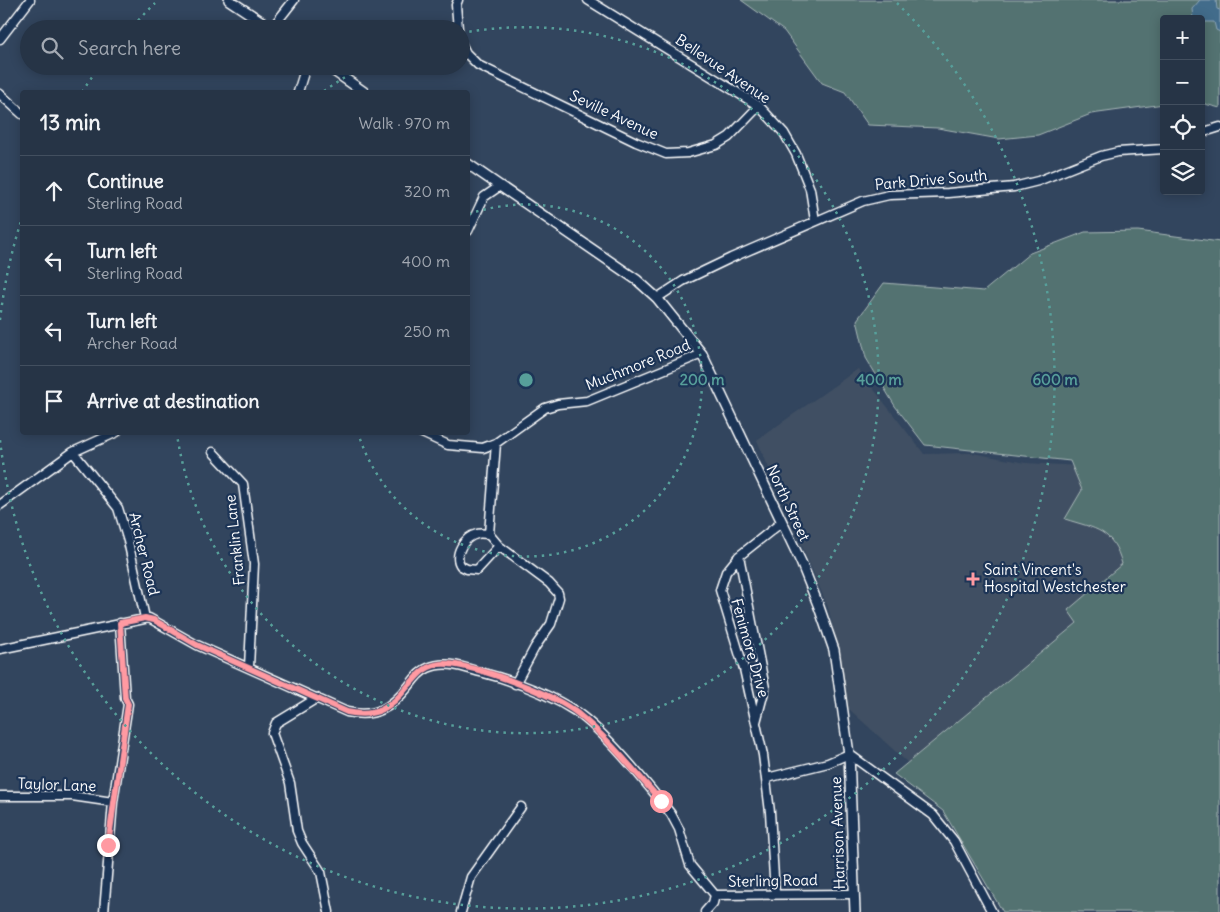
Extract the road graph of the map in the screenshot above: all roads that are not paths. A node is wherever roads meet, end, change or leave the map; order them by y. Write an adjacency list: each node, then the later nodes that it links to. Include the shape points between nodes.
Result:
1 (30, 0): 9 (street)
2 (229, 0): 6 (main road)
3 (294, 0): 7 (street)
4 (588, 0): 16 (street, Bellevue Avenue)
5 (457, 3): 8 (street)
6 (259, 20)
7 (280, 20)
8 (458, 20)
9 (0, 39)
10 (470, 57): 16 (street, Seville Avenue, via 478,65 666,154 688,153 716,145)
11 (303, 75): 13 (street)
12 (340, 75): 14 (main road)
13 (299, 90)
14 (361, 90)
15 (0, 94): 17 (street)
16 (759, 106): 23 (street, Bellevue Avenue, via 784,133 796,154 810,189)
17 (20, 112)
18 (1220, 127): 19 (street)
19 (1205, 133)
20 (1160, 149): 23 (street, Park Drive South, via 1101,156 1014,187 884,195)
21 (470, 165): 22 (main road, North Street)
22 (500, 186): 24 (street, via 484,198); 25 (main road, North Street, via 602,254)
23 (814, 221): 25 (street, Park Drive South, via 683,281)
24 (470, 227)
25 (657, 298): 26 (main road, North Street)
26 (702, 354): 29 (street, Muchmore Road, via 587,401 545,408); 33 (main road, North Street)
27 (110, 435): 30 (street)
28 (427, 435): 29 (street, Muchmore Road, via 457,448 483,448)
29 (496, 443): 34 (street)
30 (73, 452): 32 (street); 37 (street, Archer Road, via 118,508)
31 (214, 452): 40 (street, Franklin Lane, via 243,484 254,564)
32 (0, 505)
33 (782, 522): 36 (street, Fenimore Drive); 44 (main road, North Street, via 834,650)
34 (489, 534): 35 (street); 35 (street, via 474,535 462,545 458,558 461,566 477,570)
35 (499, 546): 41 (street, via 549,583 559,598 551,624 534,647)
36 (739, 556): 43 (street, Fenimore Drive, via 765,688); 43 (street, Fenimore Drive, via 726,572 720,590)
37 (145, 618): 38 (street); 40 (street, Sterling Road)
38 (120, 623): 39 (street); 47 (street, via 128,704)
39 (0, 649)
40 (249, 667): 42 (street, Sterling Road)
41 (515, 684): 42 (street, Sterling Road, via 456,665 439,664 423,670 395,703 378,711 347,712); 51 (street, Sterling Road, via 576,712 602,735 671,814 690,865)
42 (317, 698): 53 (street, via 276,723 272,733 290,783 297,831 321,872)
43 (756, 722): 45 (street, Fenimore Drive)
44 (849, 754): 45 (street, via 828,763); 50 (main road, Harrison Avenue); 57 (street, via 933,815 954,841)
45 (766, 778): 49 (street, Fenimore Drive)
46 (0, 796): 47 (street, Taylor Lane, via 72,796)
47 (113, 802): 52 (street)
48 (521, 806): 54 (street, via 471,877)
49 (775, 894): 50 (street, Sterling Road); 51 (street, Sterling Road)
50 (854, 894): 56 (main road, Harrison Avenue)
51 (715, 895): 55 (street)
52 (104, 912)
53 (329, 912)
54 (461, 912)
55 (705, 912)
56 (854, 912)
57 (992, 912)

